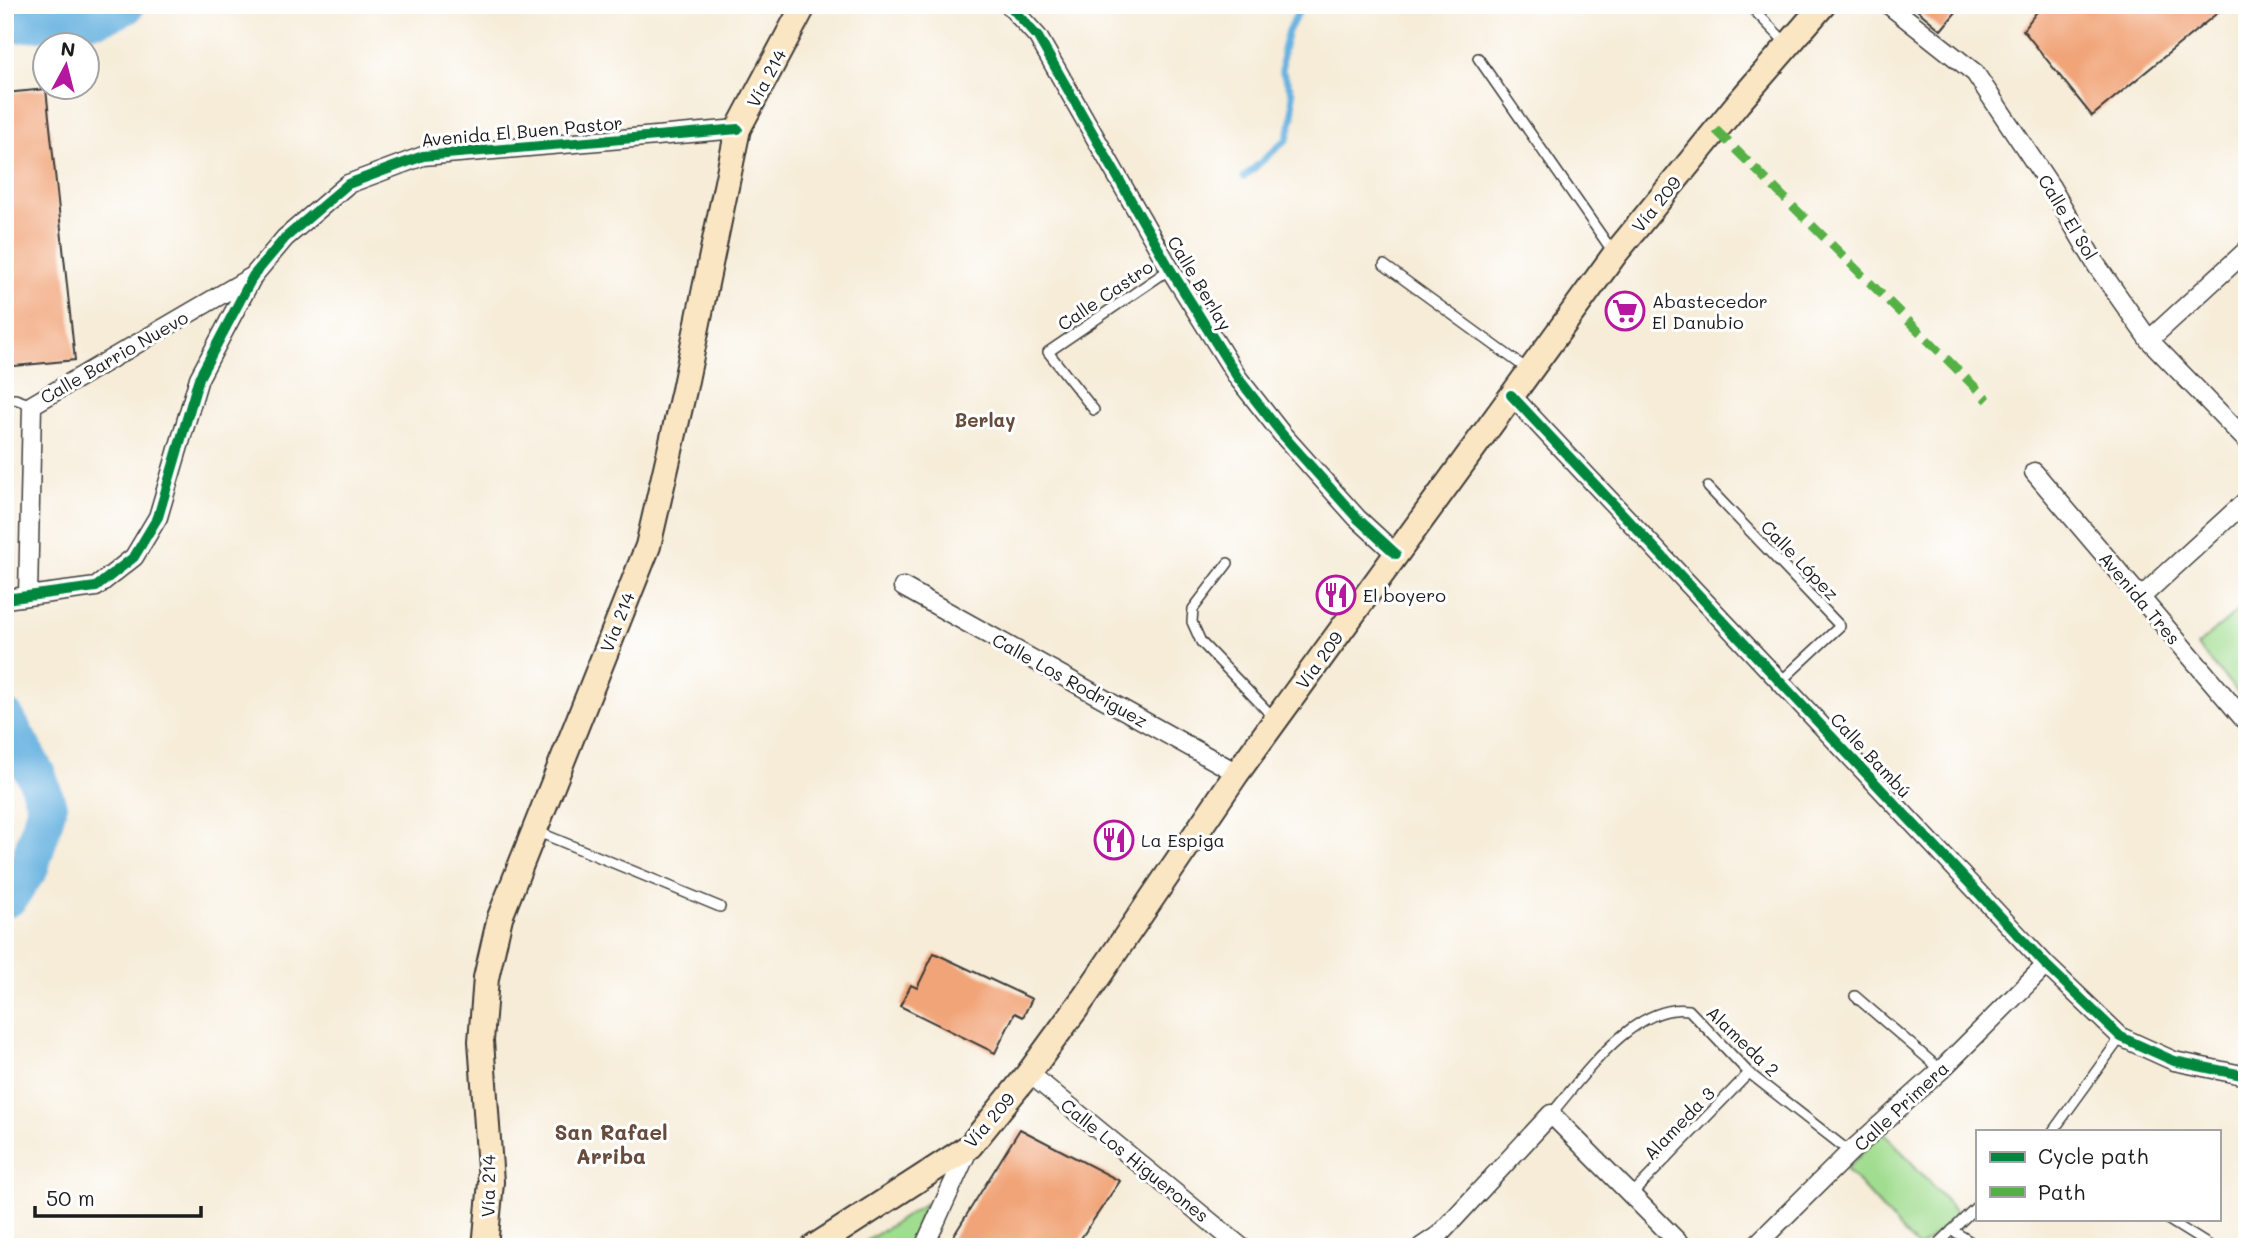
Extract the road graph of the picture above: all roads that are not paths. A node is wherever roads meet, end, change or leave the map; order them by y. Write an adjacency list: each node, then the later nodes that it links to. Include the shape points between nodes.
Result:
1 (804, 5): 8 (main road, Vía 214)
2 (1009, 5): 12 (street, Calle Berlay, via 1038,37)
3 (1749, 5): 6 (lane)
4 (1823, 5): 6 (main road, Vía 209)
5 (1889, 5): 14 (street, Calle El Sol, via 1975,73 2051,187 2097,267)
6 (1788, 46): 10 (main road, Vía 209)
7 (1478, 58): 10 (lane)
8 (738, 129): 13 (street, Avenida El Buen Pastor, via 423,156 348,184 285,238); 34 (main road, Vía 214, via 648,546)
9 (2247, 250): 14 (street)
10 (1615, 254): 15 (main road, Vía 209)
11 (1384, 265): 15 (lane)
12 (1170, 269): 19 (lane, Calle Castro, via 1048,352); 24 (street, Calle Berlay, via 1252,397 1357,518)
13 (253, 276): 18 (street, Calle Barrio Nuevo); 27 (street, Avenida El Buen Pastor, via 199,378 158,517 134,557 96,587)
14 (2149, 340): 20 (street, Calle El Sol)
15 (1529, 370): 16 (main road, Vía 209)
16 (1511, 395): 24 (main road, Vía 209); 30 (street, Calle Bambú)
17 (5, 401): 18 (lane)
18 (32, 405): 27 (street, Calle Barrio Nuevo)
19 (1094, 410)
20 (2247, 441)
21 (2034, 472): 28 (street, Avenida Tres)
22 (1708, 487): 30 (lane, Calle López, via 1840,626)
23 (2247, 500): 28 (street)
24 (1396, 554): 32 (main road, Vía 209)
25 (1228, 563): 32 (lane, via 1193,609 1192,622 1201,642)
26 (903, 587): 33 (street, Calle Los Rodriguez)
27 (28, 596): 29 (street, Avenida El Buen Pastor)
28 (2140, 598): 31 (street, Avenida Tres)
29 (5, 599)
30 (1779, 683): 36 (street, Calle Bambú)
31 (2244, 715)
32 (1276, 720): 33 (main road, Vía 209)
33 (1237, 773): 40 (main road, Vía 209)
34 (535, 831): 35 (lane); 52 (main road, Vía 214, via 500,917 486,978 481,1041 491,1182)
35 (720, 906)
36 (2046, 965): 38 (street, Calle Bambú); 39 (street, Calle Primera)
37 (1855, 996): 39 (lane)
38 (2120, 1037): 42 (street, Calle Bambú, via 2174,1061); 44 (lane)
39 (1941, 1070): 46 (street, Calle Primera)
40 (1028, 1073): 45 (main road, Vía 209); 55 (street, Calle Los Higuerones)
41 (1749, 1073): 43 (lane, Alameda 2, via 1689,1010 1676,1009 1624,1033); 46 (lane, Alameda 2); 47 (lane, Alameda 3)
42 (2247, 1076)
43 (1551, 1114): 47 (street); 51 (street)
44 (2054, 1130)
45 (970, 1146): 53 (main road, Vía 209); 54 (street)
46 (1850, 1152): 58 (street, Calle Primera)
47 (1631, 1196): 57 (street)
48 (1976, 1207): 50 (lane)
49 (2169, 1220): 61 (lane)
50 (1952, 1230): 59 (lane); 60 (lane)
51 (1442, 1241): 56 (street)
52 (485, 1247)
53 (814, 1247)
54 (924, 1247)
55 (1241, 1247)
56 (1421, 1247)
57 (1682, 1247)
58 (1754, 1247)
59 (1935, 1247)
60 (1979, 1247)
61 (2212, 1247)

